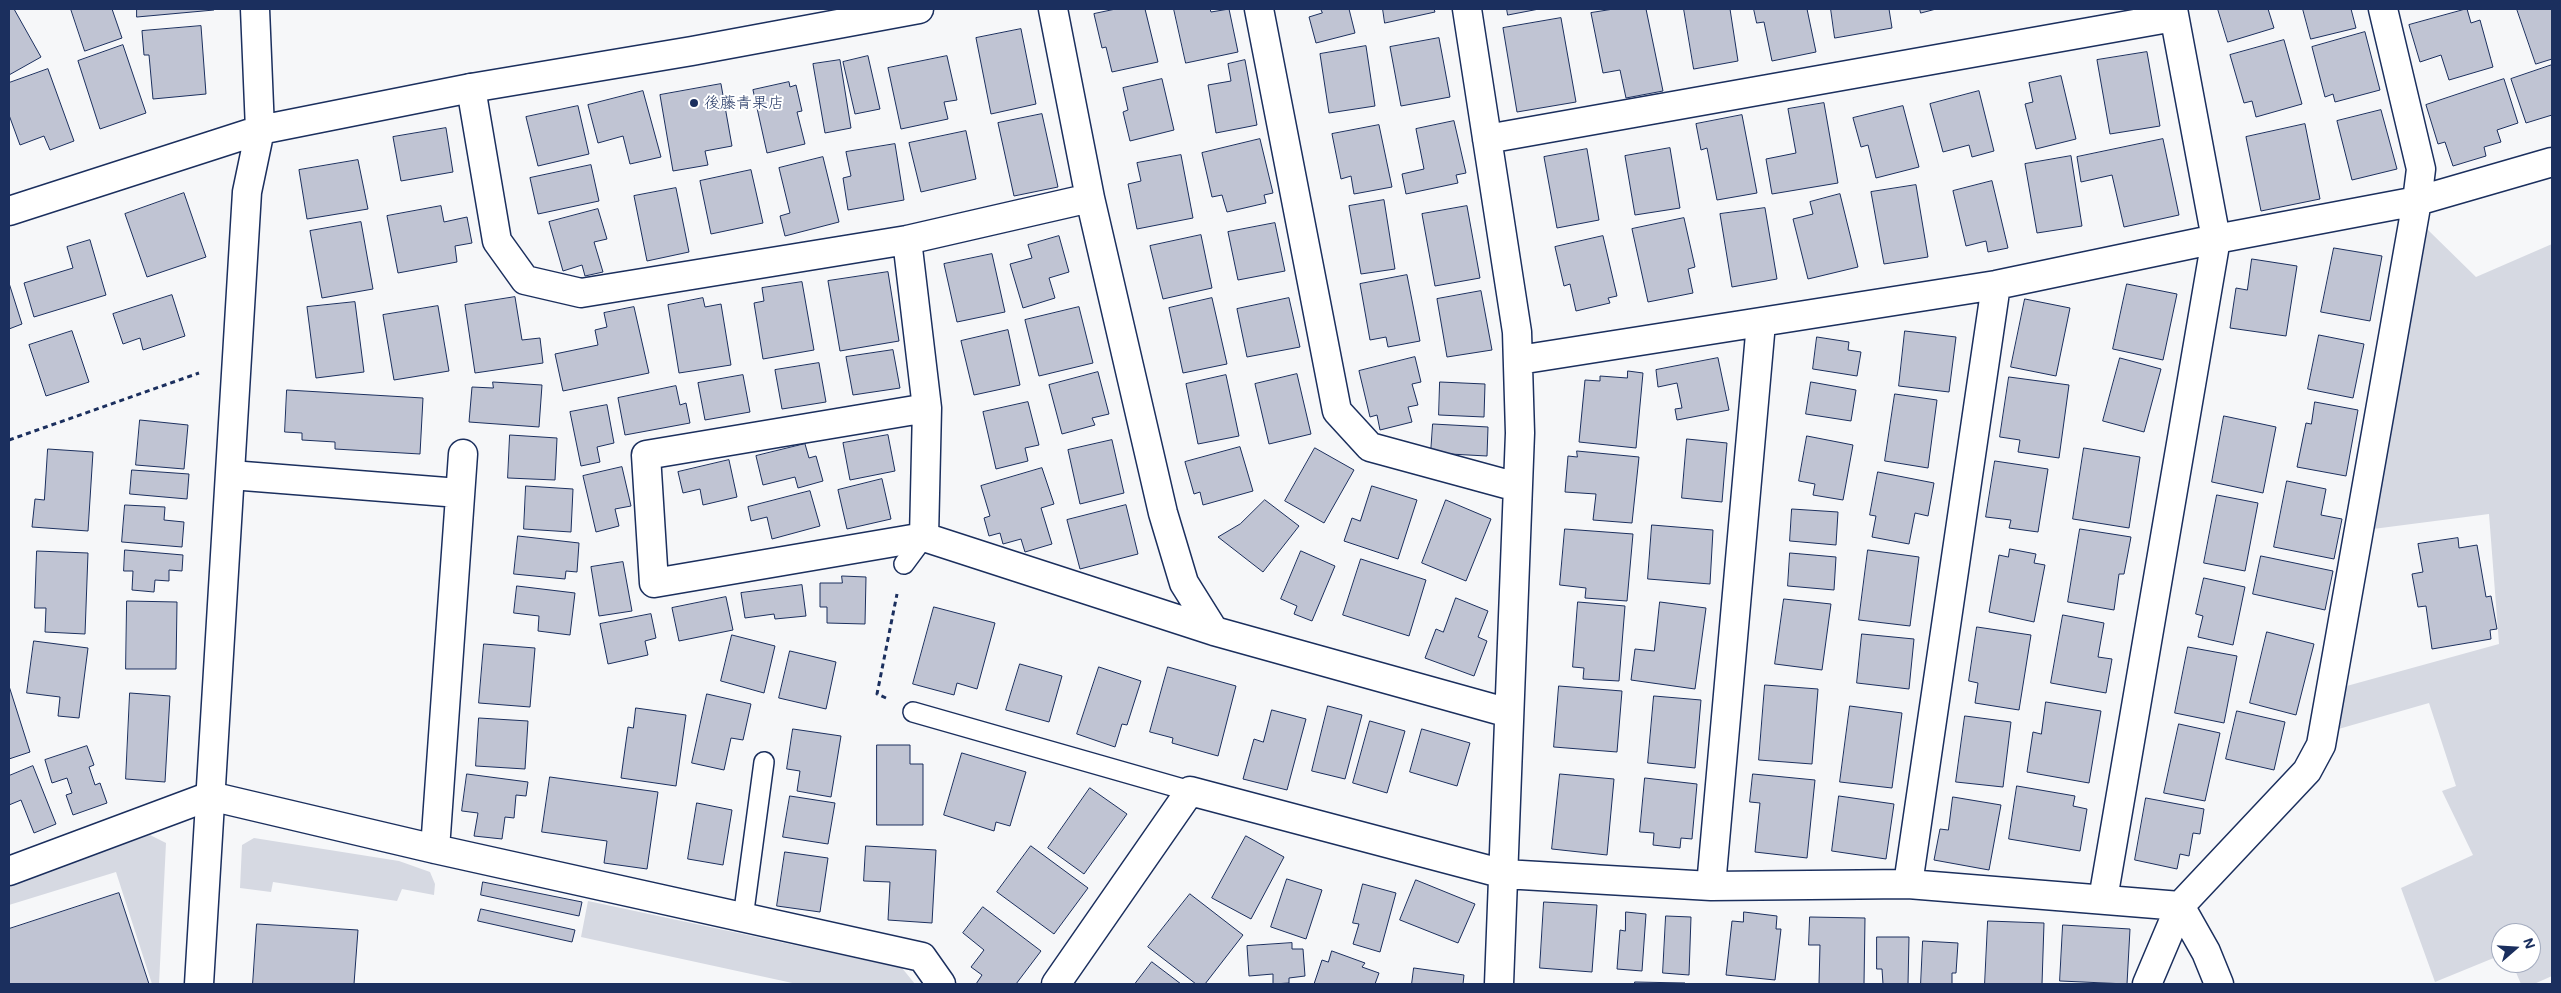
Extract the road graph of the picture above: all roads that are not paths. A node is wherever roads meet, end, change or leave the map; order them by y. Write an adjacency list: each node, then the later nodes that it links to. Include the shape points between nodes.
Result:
1 (255, 9): 10 (street)
2 (919, 9): 8 (street)
3 (1053, 9): 13 (street)
4 (1259, 9): 24 (street, via 1338,411 1370,447)
5 (1467, 9): 11 (street)
6 (2383, 9): 14 (street, via 2421,169)
7 (2174, 13): 11 (street); 16 (street)
8 (864, 14): 9 (street)
9 (471, 88): 10 (street); 17 (street, via 497,241 525,280 581,292)
10 (260, 130): 15 (street); 23 (street, via 247,192)
11 (1487, 139): 20 (street)
12 (2552, 162): 14 (street)
13 (1090, 198): 17 (street); 28 (street, via 1163,513 1184,583)
14 (2417, 201): 16 (street); 40 (street, via 2321,745 2307,771)
15 (9, 211)
16 (2216, 239): 18 (street); 39 (street)
17 (907, 240): 21 (street)
18 (1996, 285): 19 (street); 37 (street)
19 (1761, 323): 20 (street); 38 (street)
20 (1519, 360): 24 (street)
21 (927, 408): 26 (street); 26 (street, via 646,455 654,583)
22 (464, 454): 25 (street)
23 (231, 475): 25 (street); 33 (street)
24 (1518, 487): 30 (street)
25 (459, 493): 34 (street)
26 (924, 537): 27 (lane); 28 (street)
27 (904, 564)
28 (1214, 631): 30 (street)
29 (913, 712): 32 (lane)
30 (1509, 713): 36 (street)
31 (764, 762): 41 (lane)
32 (1190, 791): 36 (street); 44 (street)
33 (210, 796): 34 (street); 35 (street); 42 (street)
34 (435, 849): 41 (street)
35 (9, 871)
36 (1504, 874): 38 (street); 45 (street)
37 (1908, 884): 38 (street); 39 (street)
38 (1711, 886)
39 (2103, 899): 40 (street)
40 (2180, 906): 46 (street); 47 (street, via 2206,952)
41 (743, 918): 43 (street, via 922,957)
42 (199, 984)
43 (942, 984)
44 (1056, 984)
45 (1499, 984)
46 (2147, 984)
47 (2219, 984)

